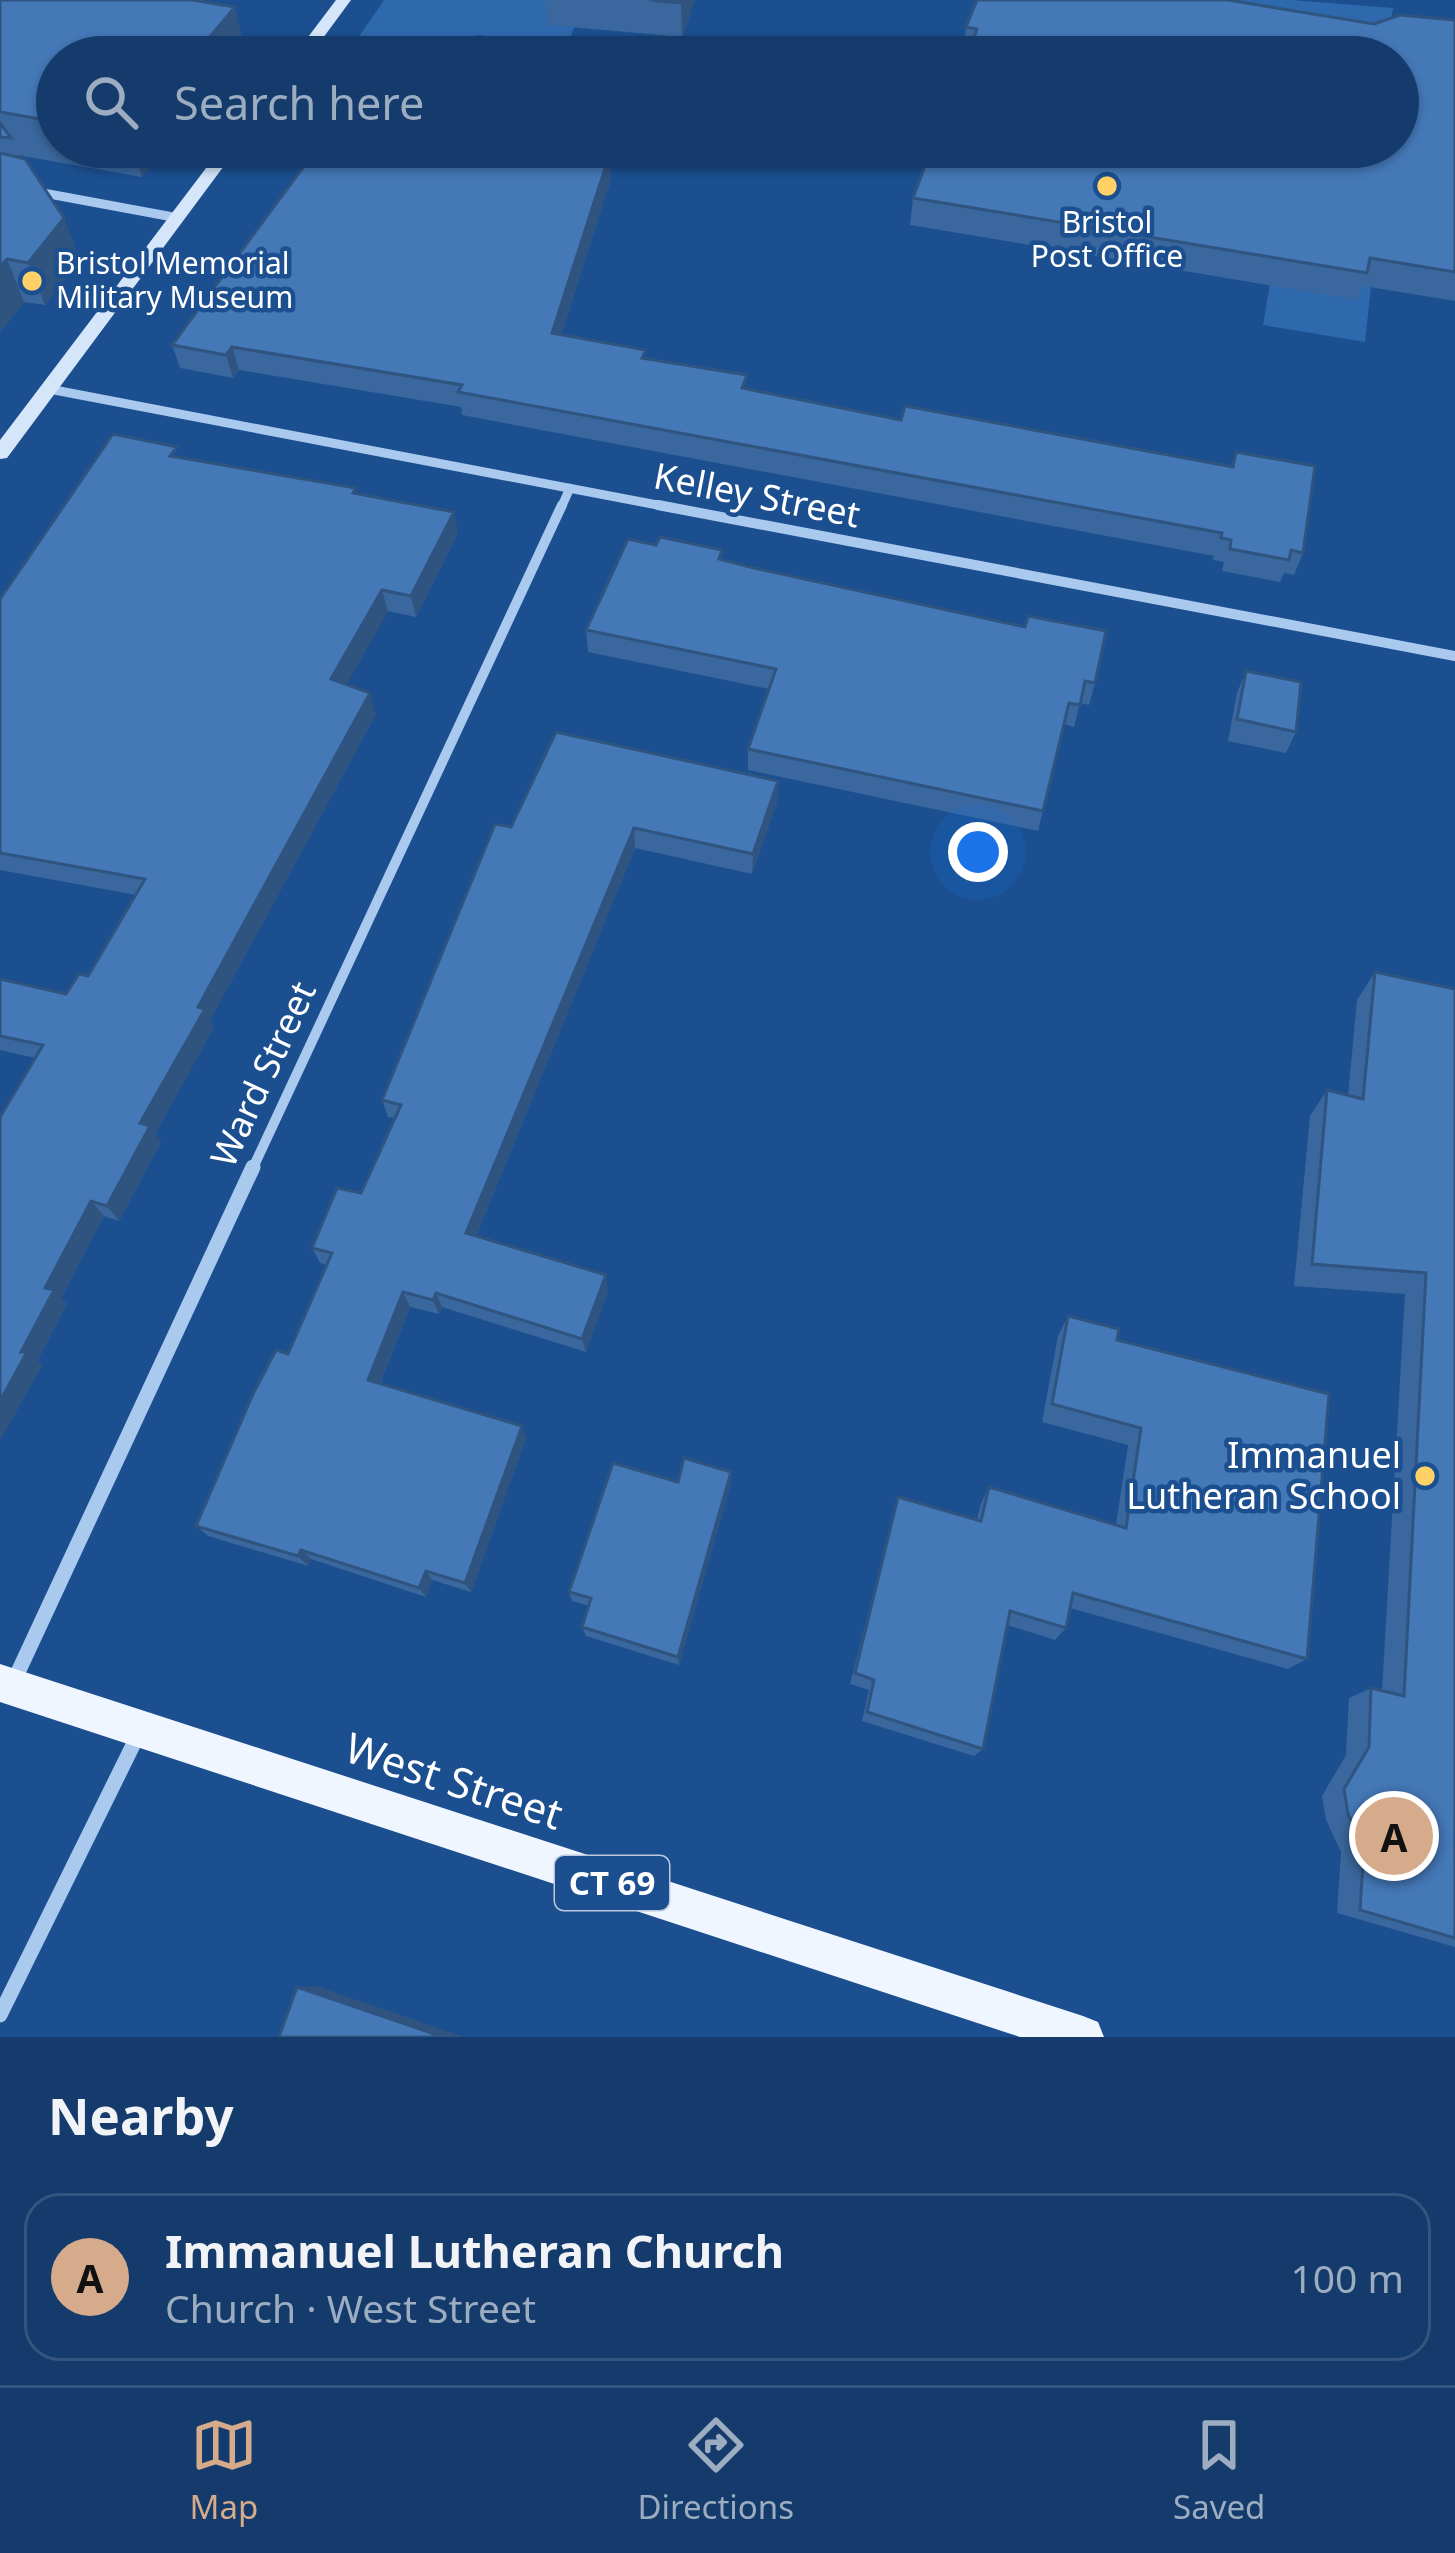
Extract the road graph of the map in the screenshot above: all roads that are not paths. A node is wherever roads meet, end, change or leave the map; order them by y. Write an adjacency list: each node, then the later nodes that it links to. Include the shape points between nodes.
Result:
1 (344, 0): 2 (street)
2 (317, 36)
3 (213, 168): 5 (street)
4 (0, 185): 5 (street)
5 (173, 217): 6 (street)
6 (49, 389): 7 (street); 8 (street, Kelley Street)
7 (0, 453)
8 (570, 488): 9 (street, Kelley Street); 10 (street, Ward Street)
9 (1455, 656)
10 (6, 1685): 11 (main road, West Street / CT 69)
11 (142, 1729): 12 (street); 13 (main road, West Street / CT 69)
12 (0, 2015)
13 (1083, 2037)

